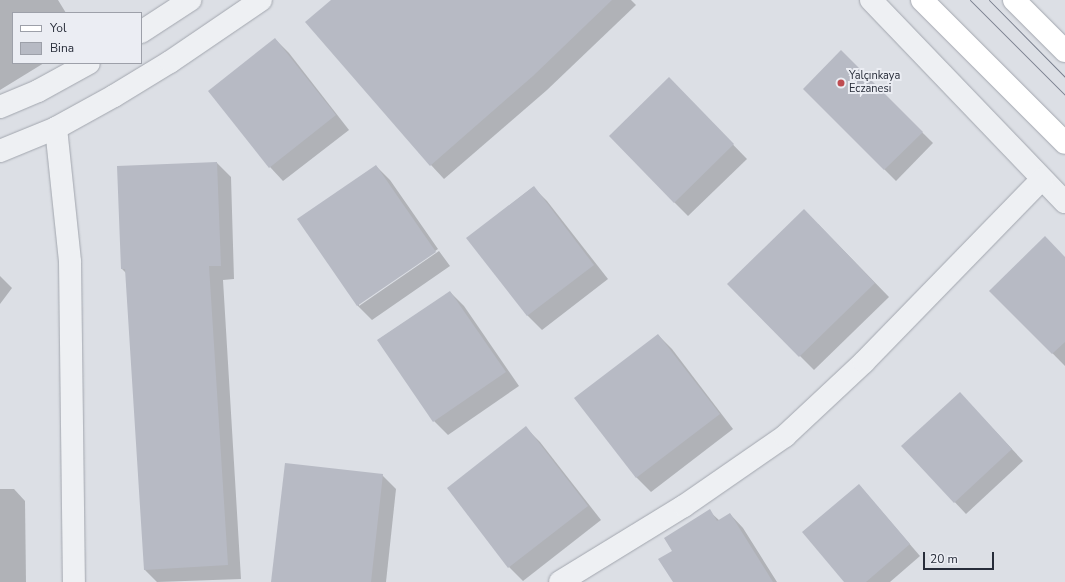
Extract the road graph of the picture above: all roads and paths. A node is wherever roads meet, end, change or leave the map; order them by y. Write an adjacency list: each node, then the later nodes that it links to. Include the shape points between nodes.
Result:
1 (190, 0): 6 (street)
2 (261, 0): 10 (street, via 170,62)
3 (871, 0): 13 (street)
4 (922, 0): 11 (main road)
5 (1014, 0): 7 (main road)
6 (142, 31)
7 (1065, 51)
8 (87, 64): 9 (street, via 38,91)
9 (0, 107)
10 (56, 128): 12 (street); 16 (street, via 70,262)
11 (1065, 144)
12 (0, 151)
13 (1042, 179): 14 (street); 15 (street, via 864,362 785,436)
14 (1065, 202)
15 (575, 578)
16 (74, 582)

